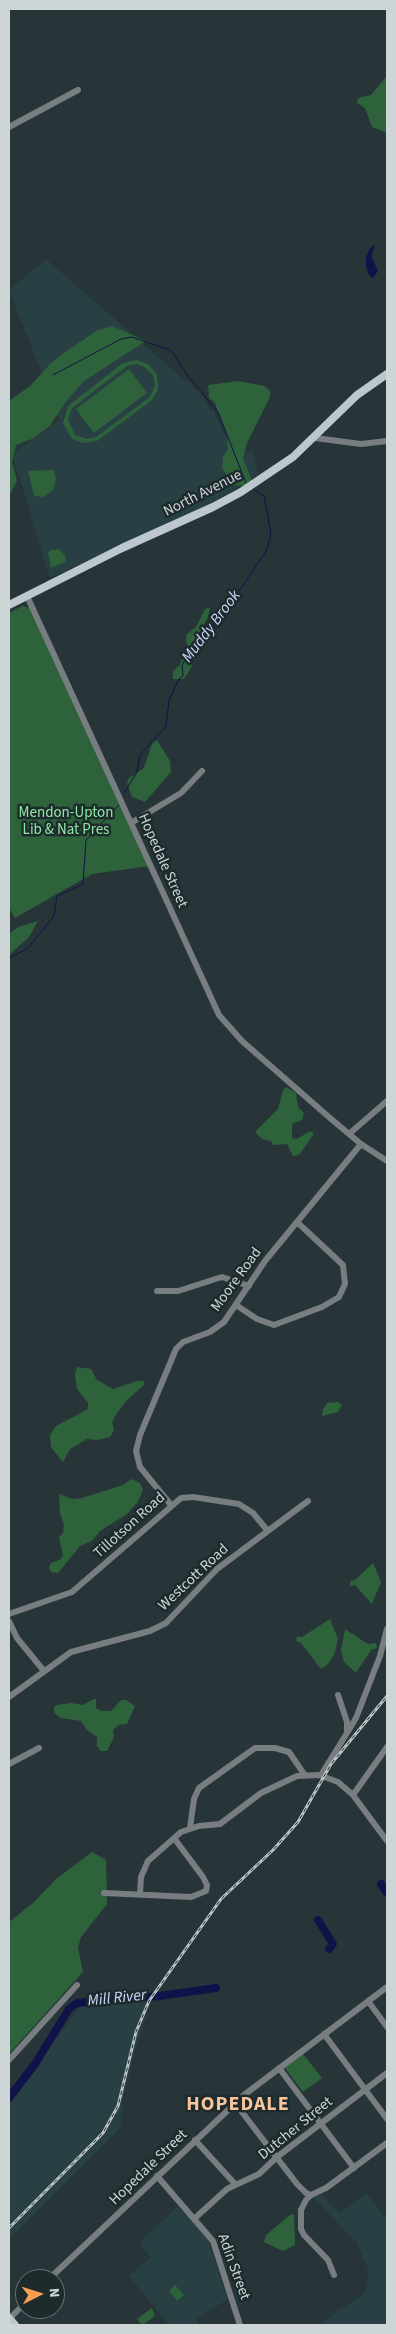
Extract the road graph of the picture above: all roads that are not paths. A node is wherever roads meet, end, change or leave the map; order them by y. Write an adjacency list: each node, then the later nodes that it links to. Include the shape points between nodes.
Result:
1 (78, 90): 2 (street)
2 (9, 127)
3 (387, 374): 4 (main road, North Avenue, via 357,395)
4 (315, 438): 5 (street, via 361,444); 6 (main road, North Avenue, via 288,461 220,504)
5 (387, 441)
6 (26, 596): 7 (main road, North Avenue); 9 (street, Hopedale Street)
7 (9, 605)
8 (202, 771): 9 (street, via 181,793)
9 (131, 823): 11 (street, Hopedale Street, via 220,1015 242,1041)
10 (387, 1101): 11 (street)
11 (349, 1134): 12 (street, Hopedale Street)
12 (361, 1144): 13 (street, Hopedale Street); 14 (street, Moore Road)
13 (387, 1161)
14 (298, 1222): 15 (street, Moore Road); 17 (street, via 341,1261 345,1275 342,1294 330,1304 274,1325 257,1319)
15 (249, 1286): 16 (street, via 222,1277 183,1290); 17 (street, Moore Road)
16 (157, 1291)
17 (236, 1305): 19 (street, Moore Road, via 215,1329 183,1342 176,1349 138,1441 136,1456 140,1467)
18 (308, 1500): 20 (street, Westcott Road)
19 (171, 1505): 20 (street, Tillotson Road, via 186,1497 239,1504 253,1513); 21 (street, Tillotson Road, via 72,1592)
20 (267, 1530): 24 (street, Westcott Road, via 217,1569 166,1622 150,1631 71,1652)
21 (9, 1614)
22 (9, 1621): 24 (street, via 17,1638)
23 (387, 1629): 27 (street, via 380,1656)
24 (44, 1671): 26 (street, Westcott Road)
25 (338, 1695): 27 (street)
26 (9, 1697)
27 (347, 1733): 32 (street)
28 (39, 1748): 30 (street)
29 (386, 1753): 33 (street)
30 (9, 1764)
31 (304, 1774): 32 (street); 34 (street, via 261,1793 220,1824); 34 (street, via 289,1752 255,1748 199,1788)
32 (321, 1775): 33 (street, via 338,1782)
33 (353, 1795): 36 (street)
34 (190, 1828): 35 (street)
35 (174, 1838): 38 (street, via 152,1856 145,1867); 38 (street, via 203,1877 207,1890 190,1897)
36 (387, 1841)
37 (104, 1893): 38 (street)
38 (140, 1894)
39 (77, 1985): 44 (street)
40 (387, 1987): 41 (street, Hopedale Street)
41 (368, 2001): 42 (street); 43 (street, Hopedale Street)
42 (387, 2027)
43 (324, 2034): 45 (street, Hopedale Street); 47 (street)
44 (9, 2060)
45 (279, 2068): 48 (street, Hopedale Street); 50 (street)
46 (387, 2073): 47 (street, Dutcher Street)
47 (364, 2090): 49 (street); 50 (street, Dutcher Street)
48 (235, 2103): 51 (street, Hopedale Street); 53 (street)
49 (387, 2119)
50 (320, 2124): 53 (street, Dutcher Street); 54 (street)
51 (195, 2140): 55 (street, Hopedale Street); 56 (street)
52 (387, 2143): 54 (street)
53 (277, 2157): 56 (street, Dutcher Street, via 256,2176); 57 (street, via 299,2186)
54 (354, 2168): 57 (street)
55 (157, 2176): 58 (street, Adin Street); 59 (street, Hopedale Street)
56 (235, 2184): 58 (street, Dutcher Street)
57 (311, 2195): 60 (street, via 301,2210 301,2229 328,2260)
58 (195, 2218): 63 (street, Adin Street, via 214,2242)
59 (59, 2269)
60 (334, 2274)
61 (9, 2318): 62 (main road)
62 (15, 2325)
63 (240, 2325)

